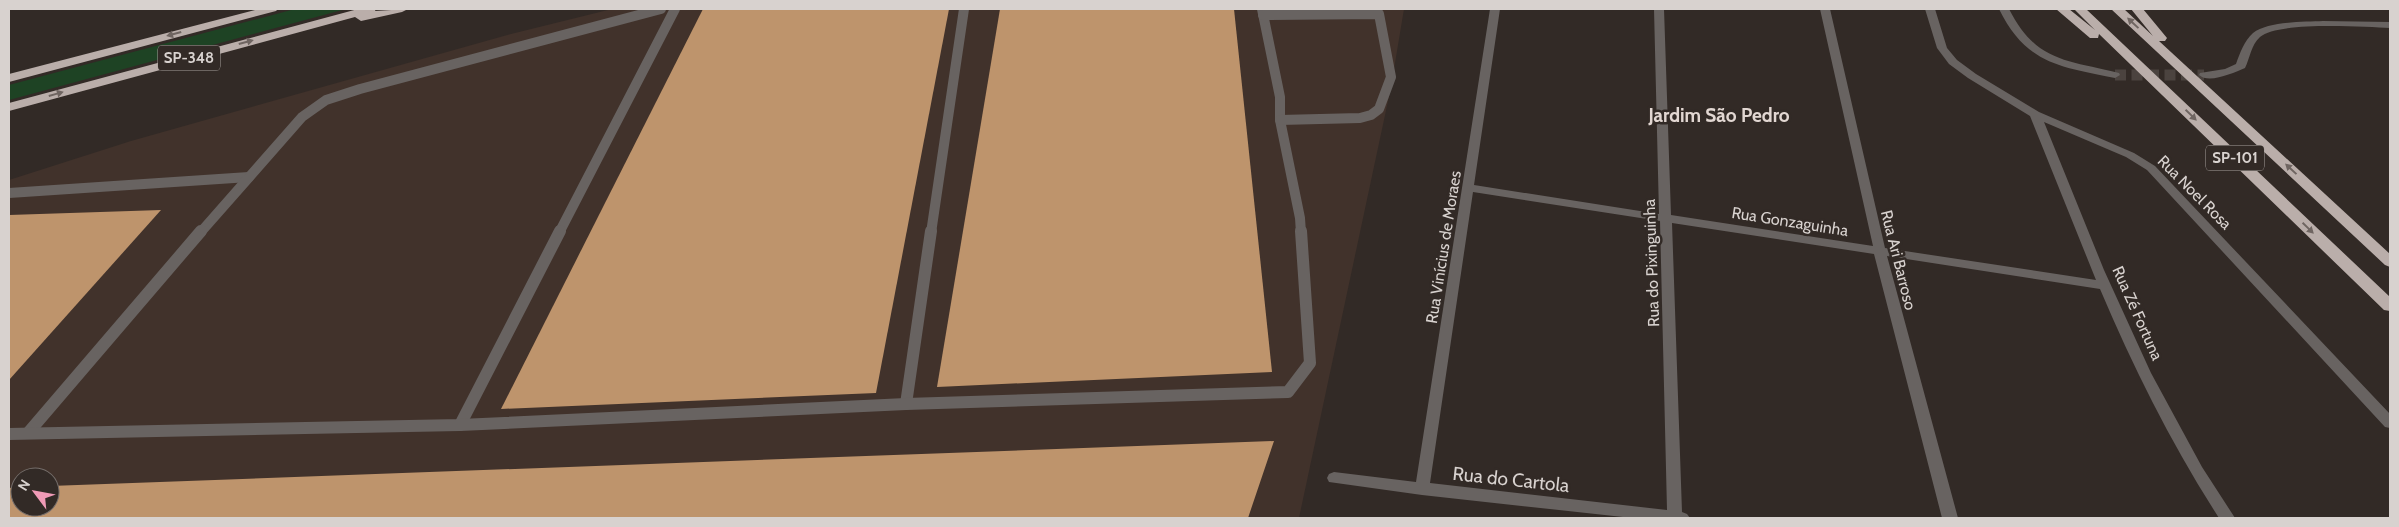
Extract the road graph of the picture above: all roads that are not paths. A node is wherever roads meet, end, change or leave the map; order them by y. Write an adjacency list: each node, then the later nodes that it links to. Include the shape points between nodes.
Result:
1 (272, 9): 20 (highway, SP-348, one-way to 20)
2 (370, 9): 18 (highway, SP-348)
3 (402, 9): 18 (highway)
4 (661, 9): 26 (lane, via 326,100 302,117)
5 (674, 9): 36 (lane)
6 (964, 9): 34 (lane)
7 (1495, 9): 27 (street, Rua Vinícius de Moraes)
8 (1659, 9): 29 (street, Rua do Pixinguinha)
9 (1825, 9): 30 (street, Rua Ari Barroso)
10 (1930, 9): 24 (street, Rua Noel Rosa, via 1942,48 1953,62)
11 (2004, 9): 19 (street, via 2017,32 2038,51 2081,68)
12 (2062, 9): 22 (highway)
13 (2080, 9): 22 (highway, SP-101)
14 (2117, 9): 21 (highway, SP-101, one-way to 14)
15 (2137, 9): 21 (highway)
16 (1262, 12): 25 (lane, via 1280,97); 25 (lane, via 1379,14 1391,77 1378,109 1372,115)
17 (2390, 25): 21 (street, via 2277,28 2259,33 2249,45 2240,66)
18 (271, 36): 23 (highway, SP-348, one-way to 18)
19 (2115, 75)
20 (9, 78)
21 (2203, 81): 31 (highway, SP-101, one-way to 21)
22 (2173, 98): 33 (highway, SP-101, one-way to 33)
23 (9, 107)
24 (2035, 114): 32 (street, Rua Zé Fortuna); 35 (street, Rua Noel Rosa, via 2130,155 2150,168)
25 (1280, 120): 34 (lane, via 1300,218 1310,363 1288,392)
26 (249, 177): 28 (lane); 37 (lane)
27 (1469, 188): 29 (street, Rua Gonzaguinha); 40 (street, Rua Vinícius de Moraes)
28 (9, 192)
29 (1666, 217): 30 (street, Rua Gonzaguinha); 41 (street, Rua do Pixinguinha)
30 (1880, 252): 32 (street, Rua Gonzaguinha); 42 (street, Rua Ari Barroso)
31 (2390, 262)
32 (2105, 286): 43 (street, Rua Zé Fortuna, via 2171,427)
33 (2390, 306)
34 (906, 404): 36 (lane)
35 (2390, 423)
36 (460, 425): 37 (lane)
37 (28, 433): 38 (lane)
38 (9, 434)
39 (1334, 478): 40 (street, Rua do Cartola)
40 (1422, 489): 41 (street, Rua do Cartola)
41 (1678, 518)
42 (1950, 518)
43 (2227, 518)

